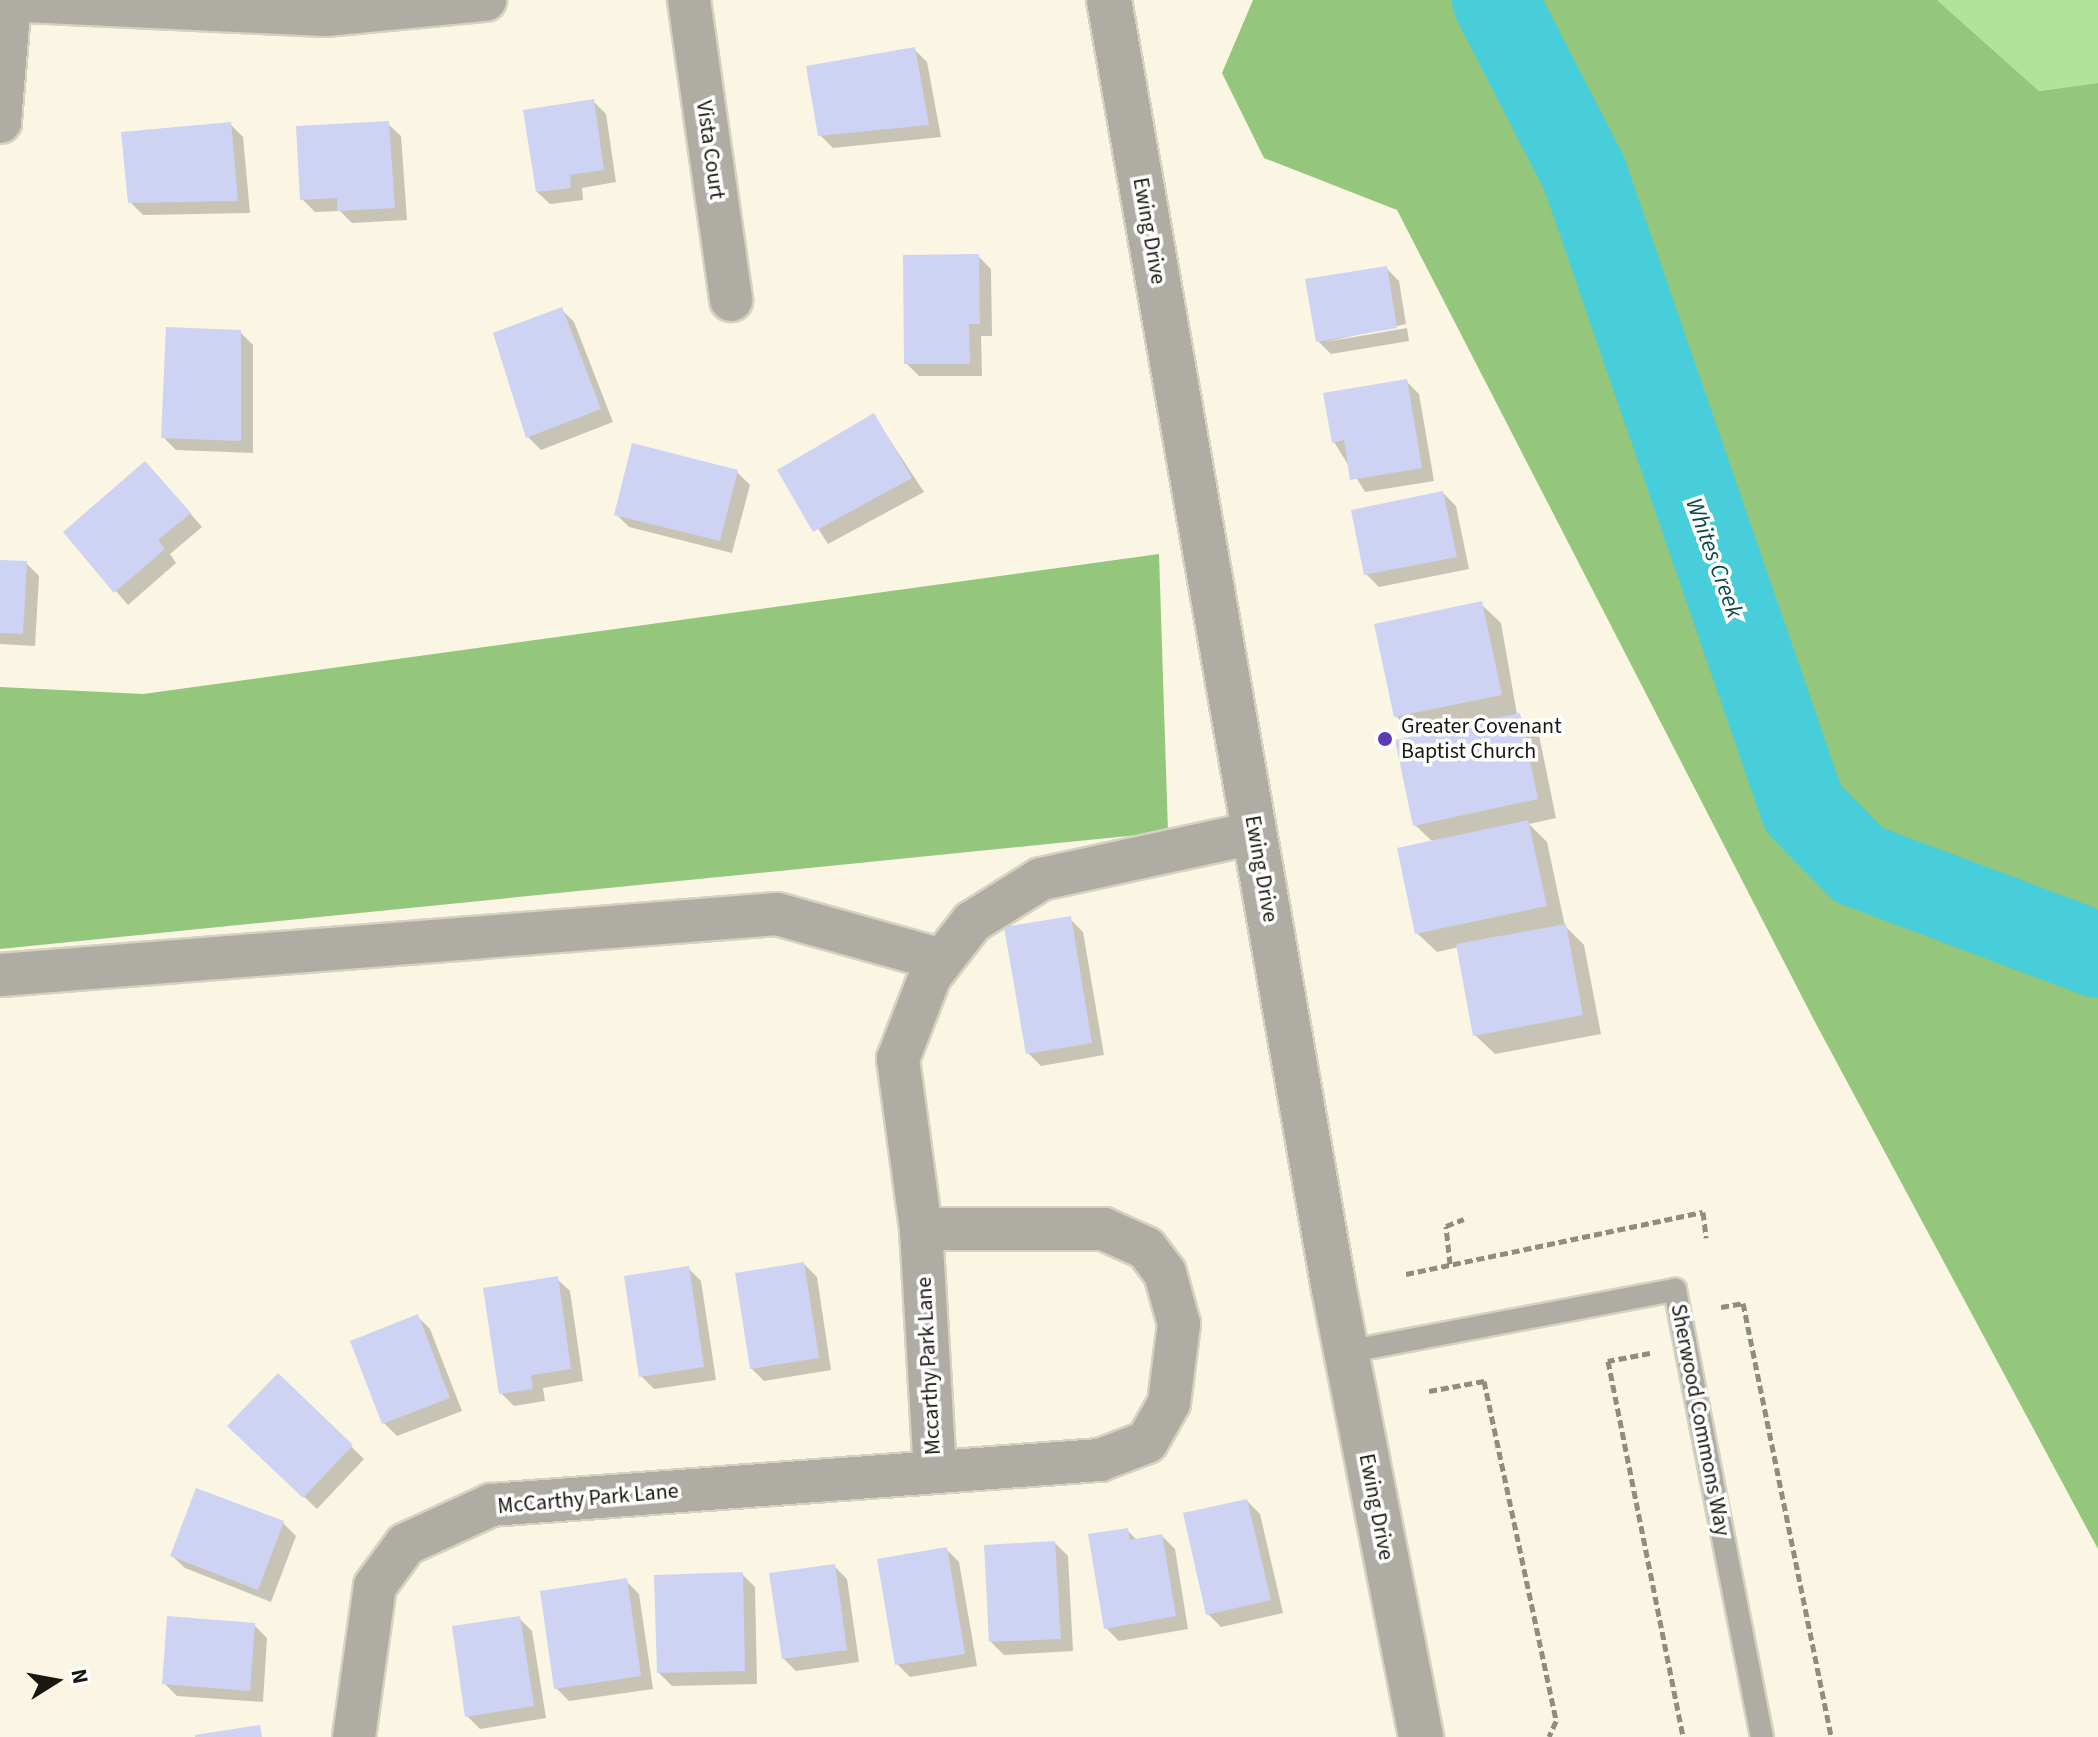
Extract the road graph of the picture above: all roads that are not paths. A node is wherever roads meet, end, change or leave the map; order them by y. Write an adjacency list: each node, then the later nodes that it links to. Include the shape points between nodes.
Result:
1 (4, 0): 5 (street)
2 (485, 0): 5 (street, via 325,15)
3 (689, 0): 7 (street, Vista Court)
4 (1109, 0): 8 (street, Ewing Drive)
5 (10, 1): 6 (street)
6 (0, 122)
7 (731, 300)
8 (1254, 833): 9 (street, Mccarthy Park Lane, via 1041,879 972,922); 12 (street, Ewing Drive)
9 (942, 960): 10 (street, via 777,914); 11 (street, Mccarthy Park Lane, via 898,1059)
10 (0, 975)
11 (921, 1229): 13 (street, Mccarthy Park Lane); 13 (street, Mccarthy Park Lane, via 1104,1229 1155,1261 1179,1324 1169,1403 1147,1442 1100,1460)
12 (1346, 1352): 15 (street, Ewing Drive); 16 (lane, Sherwood Commons Way, via 1675,1290)
13 (935, 1472): 14 (street, McCarthy Park Lane, via 491,1505 406,1544 375,1586)
14 (354, 1737)
15 (1421, 1737)
16 (1762, 1737)

